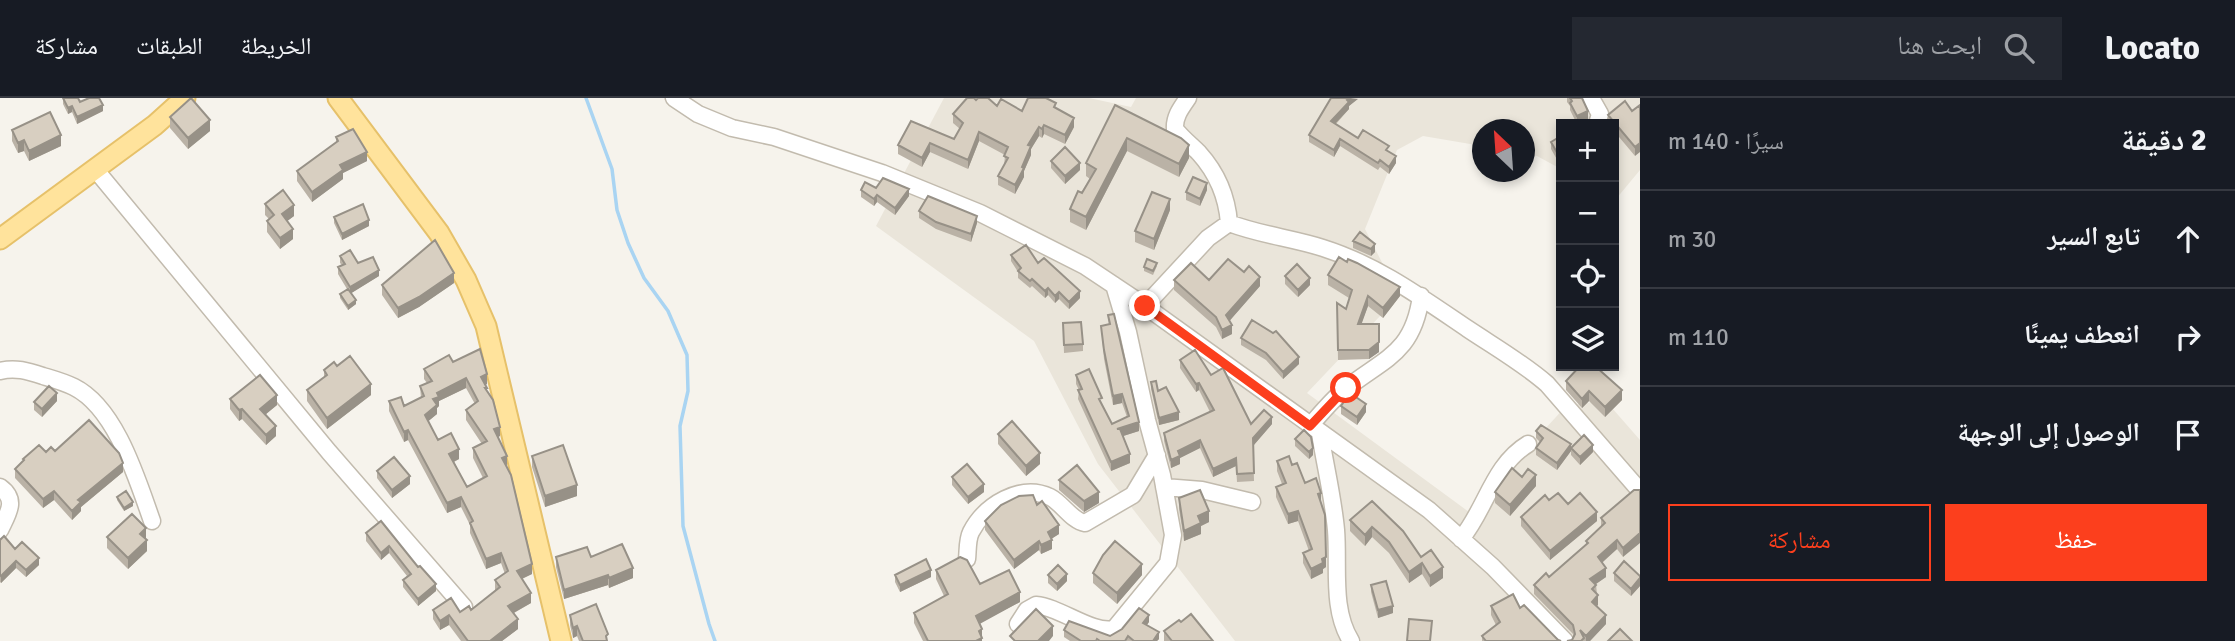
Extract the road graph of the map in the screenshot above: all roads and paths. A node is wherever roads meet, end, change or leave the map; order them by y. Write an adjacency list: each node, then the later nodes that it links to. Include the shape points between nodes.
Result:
1 (185, 98): 7 (main road)
2 (338, 98): 27 (main road, via 439,233 486,326)
3 (674, 98): 10 (street, via 732,128 774,136 882,173 980,213)
4 (1188, 98): 8 (street, via 1175,129 1214,173 1228,204)
5 (1591, 98): 6 (street)
6 (1598, 119)
7 (95, 169): 9 (main road); 25 (street)
8 (1229, 223): 11 (street, via 1323,248 1374,269); 12 (street)
9 (0, 239)
10 (1114, 285): 12 (street); 16 (street)
11 (1421, 296): 14 (street, via 1414,328 1399,349 1346,388); 19 (street, via 1539,377)
12 (1145, 306): 14 (street)
13 (0, 371): 21 (street, via 22,370 54,379 85,395 118,436)
14 (1315, 430): 23 (street, via 1429,510); 28 (street, via 1336,528 1339,607)
15 (1528, 444): 23 (street, via 1496,478)
16 (1157, 455): 18 (street); 24 (street, via 1133,495 1085,523 1043,494 1006,498 982,516 970,534)
17 (0, 487): 22 (street, via 11,502)
18 (1164, 487): 20 (street); 26 (street, via 1173,535 1168,563 1119,626 1110,631 1036,605)
19 (1640, 491)
20 (1252, 502)
21 (152, 521)
22 (0, 530)
23 (1461, 539): 29 (street)
24 (967, 559)
25 (464, 607)
26 (1018, 624)
27 (561, 641)
28 (1352, 641)
29 (1565, 641)

